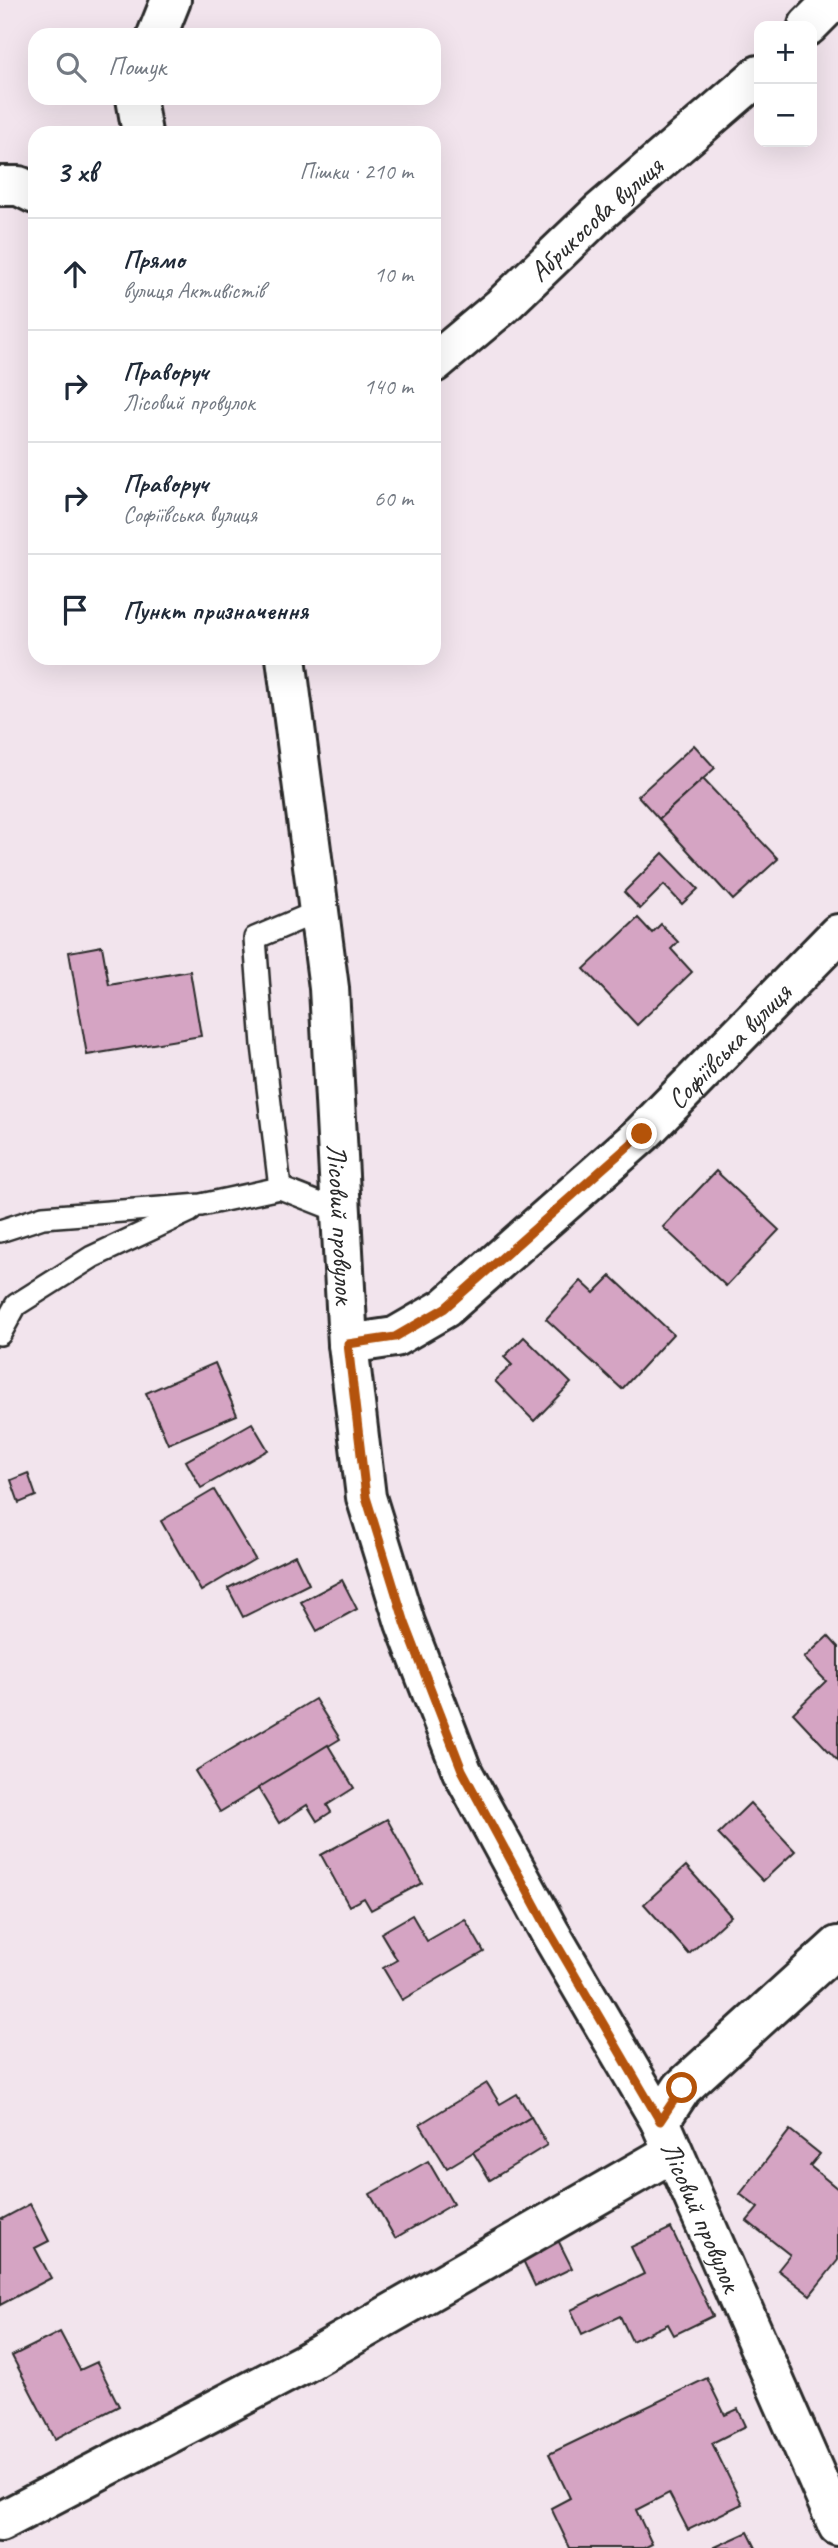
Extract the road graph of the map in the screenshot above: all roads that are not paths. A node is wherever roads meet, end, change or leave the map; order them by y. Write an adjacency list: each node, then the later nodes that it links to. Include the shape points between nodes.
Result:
1 (170, 0): 4 (street)
2 (834, 0): 3 (street)
3 (813, 21)
4 (160, 28)
5 (754, 79): 10 (street, Абрикосова вулиця)
6 (136, 105): 7 (street)
7 (141, 126)
8 (0, 186): 9 (street)
9 (28, 190)
10 (441, 357)
11 (287, 665): 12 (street, Лісовий провулок)
12 (319, 911): 14 (lane, via 255,938); 16 (street, Лісовий провулок, via 329,988)
13 (838, 934): 19 (street, Софіївська вулиця, via 642,1134 445,1308 395,1337)
14 (280, 1188): 15 (lane); 16 (lane)
15 (201, 1205): 17 (lane, via 43,1217); 18 (lane, via 92,1257 16,1305)
16 (341, 1212): 19 (street, Лісовий провулок)
17 (0, 1231)
18 (0, 1334)
19 (348, 1344): 21 (street, Лісовий провулок, via 366,1497 405,1623 462,1770)
20 (838, 1946): 21 (street, via 682,2088)
21 (666, 2136): 22 (street, via 303,2364); 23 (street, Лісовий провулок)
22 (7, 2525)
23 (838, 2526)

